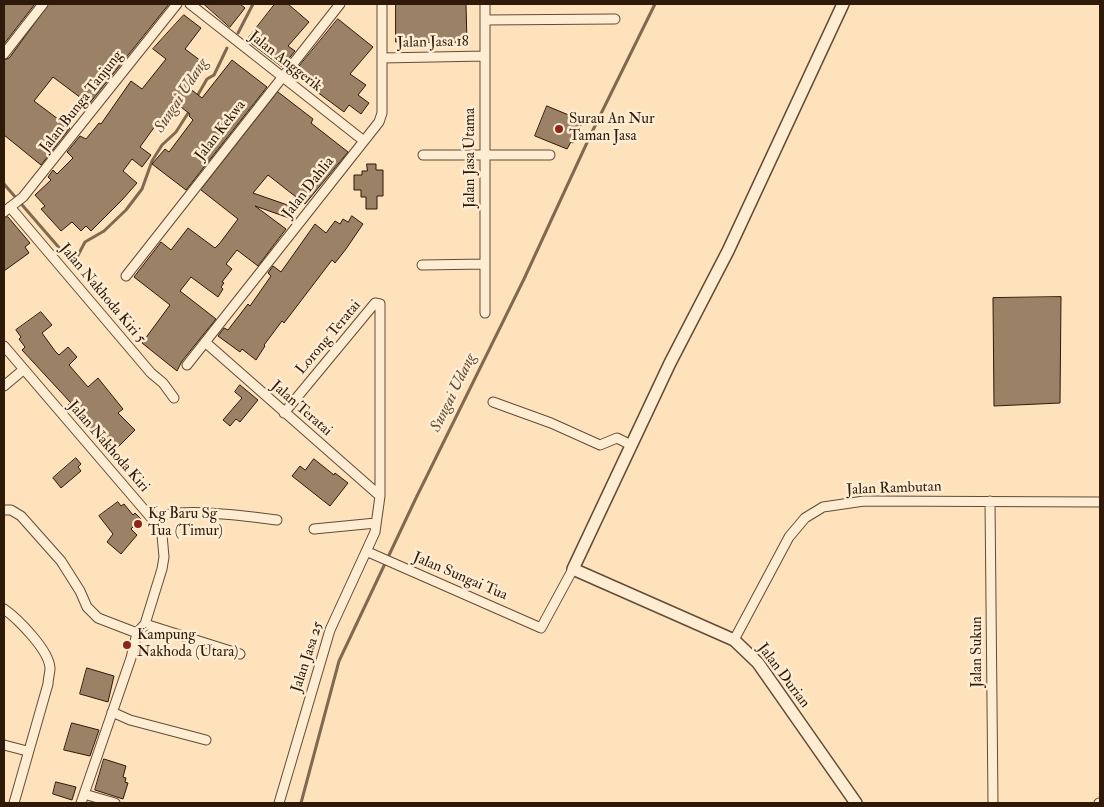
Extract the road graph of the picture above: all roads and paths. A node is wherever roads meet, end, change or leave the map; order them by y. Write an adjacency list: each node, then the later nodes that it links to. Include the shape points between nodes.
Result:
1 (43, 4): 10 (street)
2 (177, 4): 18 (street, Jalan Bunga Tanjung, via 23,197)
3 (190, 4): 13 (street, Jalan Anggerik)
4 (340, 4): 13 (street, Jalan Kekwa)
5 (382, 4): 12 (street, Jalan Dahlia)
6 (485, 4): 9 (street, Jalan Jasa Utama)
7 (843, 4): 32 (street, via 728,251)
8 (615, 19): 9 (street)
9 (485, 20): 11 (street, Jalan Jasa Utama)
10 (4, 54)
11 (485, 56): 12 (street, Jalan Jasa 18); 15 (street, Jalan Jasa Utama)
12 (382, 58): 14 (street, Jalan Dahlia, via 382,113)
13 (282, 76): 14 (street, Jalan Anggerik); 21 (street, Jalan Kekwa)
14 (364, 141): 24 (street, Jalan Dahlia)
15 (485, 154): 16 (street); 17 (street); 19 (street, Jalan Jasa Utama)
16 (423, 155)
17 (550, 155)
18 (10, 208): 29 (street, Jalan Nakhoda Kiri 5)
19 (485, 264): 20 (street); 23 (street, Jalan Jasa Utama)
20 (422, 265)
21 (126, 276)
22 (375, 303): 31 (street, Lorong Teratai); 33 (street, Jalan Jasa 25, via 381,308)
23 (485, 313)
24 (205, 342): 26 (street, Jalan Dahlia); 31 (street, Jalan Teratai)
25 (4, 346): 27 (street, Jalan Nakhoda Kiri)
26 (187, 365)
27 (24, 370): 28 (street); 37 (street, Jalan Nakhoda Kiri)
28 (4, 386)
29 (174, 398)
30 (493, 402): 32 (street, via 552,423 600,445 617,438)
31 (284, 413): 33 (street, Jalan Teratai)
32 (631, 445): 42 (street)
33 (380, 496): 39 (street, Jalan Jasa 25)
34 (990, 501): 35 (street, Jalan Rambutan); 46 (street, Jalan Rambutan, via 864,501 837,504 813,512 799,523 786,541); 57 (street, Jalan Sukun)
35 (1100, 502)
36 (4, 510): 45 (street, via 21,516 62,561 87,607 98,618)
37 (153, 520): 38 (street, via 164,514 189,512); 44 (street, Jalan Nakhoda Kiri, via 162,535 164,557)
38 (277, 520)
39 (376, 523): 40 (street); 41 (street, Jalan Jasa 25)
40 (314, 529)
41 (368, 552): 42 (street, Jalan Sungai Tua, via 541,628); 55 (street, Jalan Jasa 25, via 330,630)
42 (573, 568): 46 (street, Jalan Durian)
43 (4, 609): 51 (street, via 16,618 42,650 50,667 48,684)
44 (145, 624): 45 (street, Jalan Nakhoda Kiri); 47 (street)
45 (137, 633): 48 (street, via 132,658)
46 (734, 640): 56 (street, Jalan Durian, via 758,664)
47 (240, 654)
48 (112, 712): 49 (street, via 130,720); 52 (street)
49 (206, 740)
50 (4, 745): 51 (street)
51 (27, 751): 53 (street)
52 (83, 799): 54 (street)
53 (14, 803)
54 (115, 803)
55 (279, 803)
56 (856, 803)
57 (993, 803)

